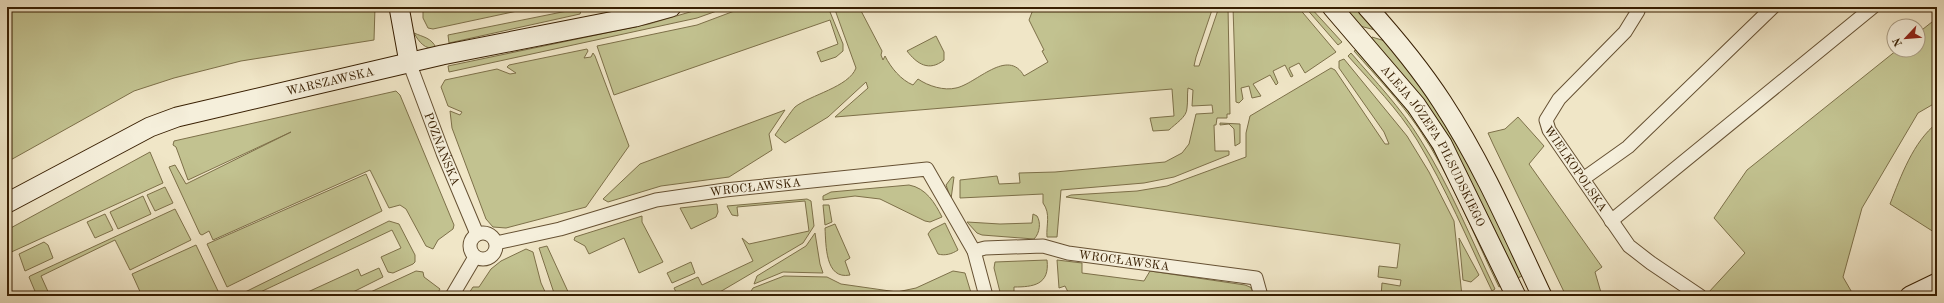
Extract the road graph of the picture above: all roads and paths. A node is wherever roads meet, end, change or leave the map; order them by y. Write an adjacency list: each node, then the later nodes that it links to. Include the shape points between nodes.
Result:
1 (399, 7): 8 (street)
2 (671, 7): 8 (street, WARSZAWSKA, via 635,17)
3 (1332, 7): 20 (street, ALEJA JÓZEFA PIŁSUDSKIEGO, via 1416,105 1442,144)
4 (1367, 7): 21 (street, ALEJA JÓZEFA PIŁSUDSKIEGO, via 1404,50 1446,108 1496,198)
5 (1637, 7): 9 (street, WIELKOPOLSKA, via 1638,11 1625,32 1559,99 1546,120 1549,130)
6 (1773, 7): 9 (street, via 1628,147)
7 (1873, 7): 11 (street)
8 (409, 62): 10 (street, WARSZAWSKA, via 177,117 150,127); 12 (street, POZNAŃSKA)
9 (1583, 179): 11 (street, WIELKOPOLSKA)
10 (7, 203)
11 (1611, 221): 22 (street, WIELKOPOLSKA, via 1629,246)
12 (477, 234): 13 (street, via 489,234); 15 (street, via 469,244 470,251)
13 (496, 244): 14 (street, WROCŁAWSKA, via 560,229 656,200 725,190 927,169); 15 (street, via 494,253 488,258)
14 (974, 251): 18 (street, WROCŁAWSKA); 19 (street, WROCŁAWSKA, via 985,248 1043,246 1068,253 1256,278)
15 (475, 257): 17 (street)
16 (1937, 283): 23 (street)
17 (452, 296)
18 (986, 296)
19 (1261, 296)
20 (1516, 296)
21 (1542, 296)
22 (1700, 296)
23 (1910, 296)

